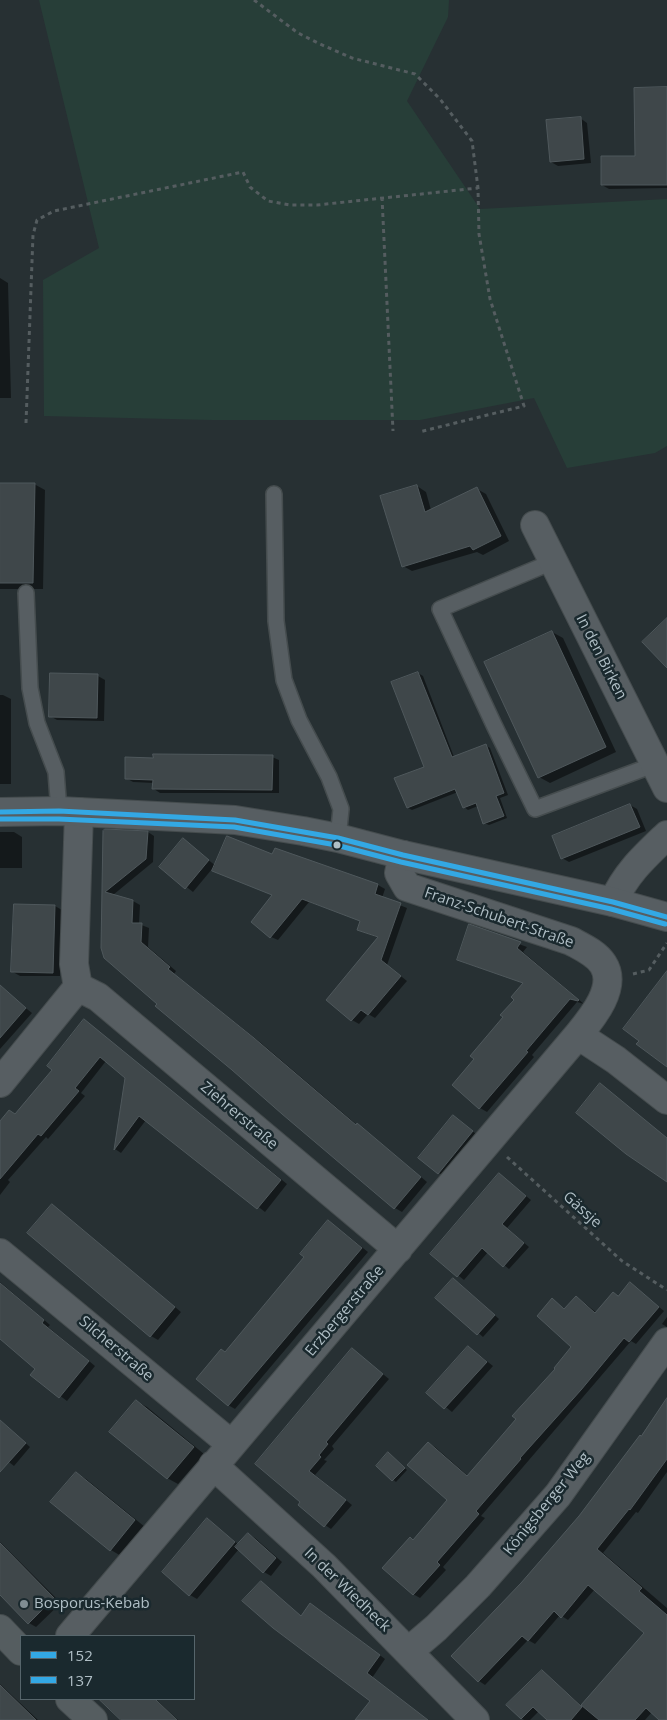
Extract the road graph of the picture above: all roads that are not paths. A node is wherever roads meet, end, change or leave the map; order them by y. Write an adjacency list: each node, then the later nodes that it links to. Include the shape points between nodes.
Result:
1 (274, 494): 9 (lane, via 276,620 284,680 299,720 342,809)
2 (534, 525): 3 (street, In den Birken)
3 (552, 562): 5 (street, In den Birken); 5 (lane, via 440,608 536,809)
4 (26, 593): 7 (lane, via 30,688 37,723)
5 (661, 776)
6 (0, 812): 7 (street)
7 (69, 812): 9 (street, via 235,820); 14 (street, via 74,964)
8 (667, 835): 11 (street, via 621,884)
9 (338, 838): 10 (street)
10 (403, 856): 11 (street); 13 (street, Franz-Schubert-Straße, via 399,873 407,887 571,941 592,953 604,965)
11 (613, 902): 12 (street)
12 (667, 917)
13 (608, 979): 15 (street, Erzbergerstraße, via 604,998)
14 (78, 987): 16 (street); 18 (street, Ziehrerstraße, via 98,997)
15 (578, 1035): 17 (street); 18 (street, Erzbergerstraße)
16 (0, 1082)
17 (667, 1100)
18 (398, 1249): 21 (street, Erzbergerstraße)
19 (0, 1253): 21 (street, Silcherstraße)
20 (667, 1342): 26 (street, Königsberger Weg, via 558,1495 478,1586)
21 (231, 1444): 22 (street, Erzbergerstraße)
22 (213, 1465): 24 (street, Erzbergerstraße); 26 (street, In der Wiedheck, via 324,1566)
23 (0, 1629): 25 (main road)
24 (71, 1635)
25 (20, 1650)
26 (409, 1652): 29 (street, In der Wiedheck)
27 (71, 1700): 28 (main road)
28 (93, 1720)
29 (475, 1720)

